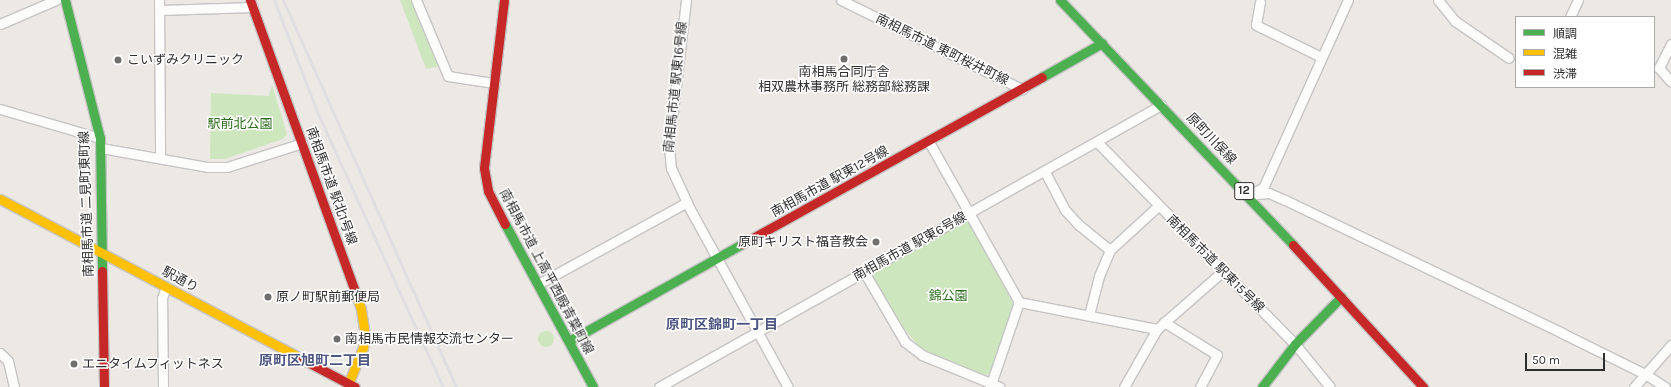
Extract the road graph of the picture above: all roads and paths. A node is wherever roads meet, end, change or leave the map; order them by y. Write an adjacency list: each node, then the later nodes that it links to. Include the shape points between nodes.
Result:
1 (56, 0): 16 (street)
2 (65, 0): 28 (street, 南相馬市道 二見町東町線)
3 (159, 0): 14 (street)
4 (416, 0): 23 (street, via 448,76)
5 (504, 0): 23 (street, 南相馬市道 上高平西殿青葉町線)
6 (686, 0): 35 (street, 南相馬市道 駅東16号線, via 669,158)
7 (840, 0): 24 (street, 南相馬市道 東町桜井町線)
8 (1060, 0): 17 (street, 原町川俣線 / 12)
9 (1348, 0): 19 (street)
10 (1438, 0): 20 (street, via 1455,20)
11 (1578, 0): 15 (street)
12 (1260, 2): 19 (street, via 1256,25)
13 (252, 4): 14 (street); 29 (street, 南相馬市道 駅北1号線)
14 (160, 10): 31 (street)
15 (1570, 16)
16 (0, 24)
17 (1102, 43): 24 (street, 南相馬市道 駅東12号線); 25 (street, 原町川俣線 / 12)
18 (1671, 44): 21 (street)
19 (1321, 57): 33 (street, via 1263,188)
20 (1509, 58)
21 (1657, 64): 22 (street, via 1662,75)
22 (1671, 82)
23 (494, 83): 43 (street, 南相馬市道 上高平西殿青葉町線, via 484,168 488,191)
24 (1022, 89): 27 (street, 南相馬市道 駅東12号線)
25 (1161, 105): 30 (street, 南相馬市道 駅東6号線); 33 (street, 原町川俣線 / 12)
26 (0, 109): 28 (street)
27 (930, 142): 37 (street); 40 (street, 南相馬市道 駅東12号線)
28 (100, 143): 31 (street); 39 (street, 南相馬市道 二見町東町線)
29 (302, 143): 31 (street, via 227,167 208,167); 55 (street, 南相馬市道 駅北1号線, via 363,315 363,348)
30 (1098, 143): 32 (street, 南相馬市道 駅東6号線); 36 (street, 南相馬市道 駅東15号線)
31 (160, 157)
32 (1045, 172): 37 (street, 南相馬市道 駅東6号線); 38 (street, via 1065,210)
33 (1247, 195): 45 (street, 原町川俣線 / 12); 54 (street, via 1269,193 1285,200)
34 (0, 199): 39 (street, 駅通り)
35 (687, 202): 40 (street, 南相馬市道 駅東16号線); 43 (street)
36 (1158, 206): 38 (street); 41 (street, 南相馬市道 駅東15号線)
37 (970, 213): 42 (street, 南相馬市道 駅東6号線); 46 (street)
38 (1110, 250): 47 (street, via 1099,276)
39 (102, 253): 44 (street, 駅通り); 58 (street, 南相馬市道 二見町東町線)
40 (717, 259): 49 (street, 南相馬市道 駅東16号線); 50 (street, 南相馬市道 駅東12号線)
41 (1223, 271): 48 (street); 51 (street, 南相馬市道 駅東15号線)
42 (864, 272): 49 (street, 南相馬市道 駅東6号線); 56 (street, via 905,342 922,355)
43 (538, 284): 50 (street, 南相馬市道 上高平西殿青葉町線)
44 (166, 287): 55 (street, 駅通り); 59 (street, via 162,298)
45 (1341, 297): 51 (street); 68 (street, 原町川俣線 / 12)
46 (1019, 302): 47 (street); 56 (street)
47 (1089, 315): 48 (street)
48 (1160, 325): 64 (street); 65 (street, via 1217,355)
49 (757, 332): 61 (street, 南相馬市道 駅東6号線); 62 (street, 南相馬市道 駅東16号線)
50 (569, 341): 60 (street, 南相馬市道 上高平西殿青葉町線)
51 (1295, 344): 66 (street); 67 (street, 南相馬市道 駅東15号線)
52 (1671, 345): 54 (street)
53 (2, 354): 57 (street)
54 (1645, 374): 69 (street); 70 (street)
55 (352, 385)
56 (991, 385): 63 (street)
57 (14, 387)
58 (104, 387)
59 (163, 387)
60 (593, 387)
61 (660, 387)
62 (788, 387)
63 (1000, 387)
64 (1124, 387)
65 (1200, 387)
66 (1262, 387)
67 (1330, 387)
68 (1423, 387)
69 (1634, 387)
70 (1665, 387)

